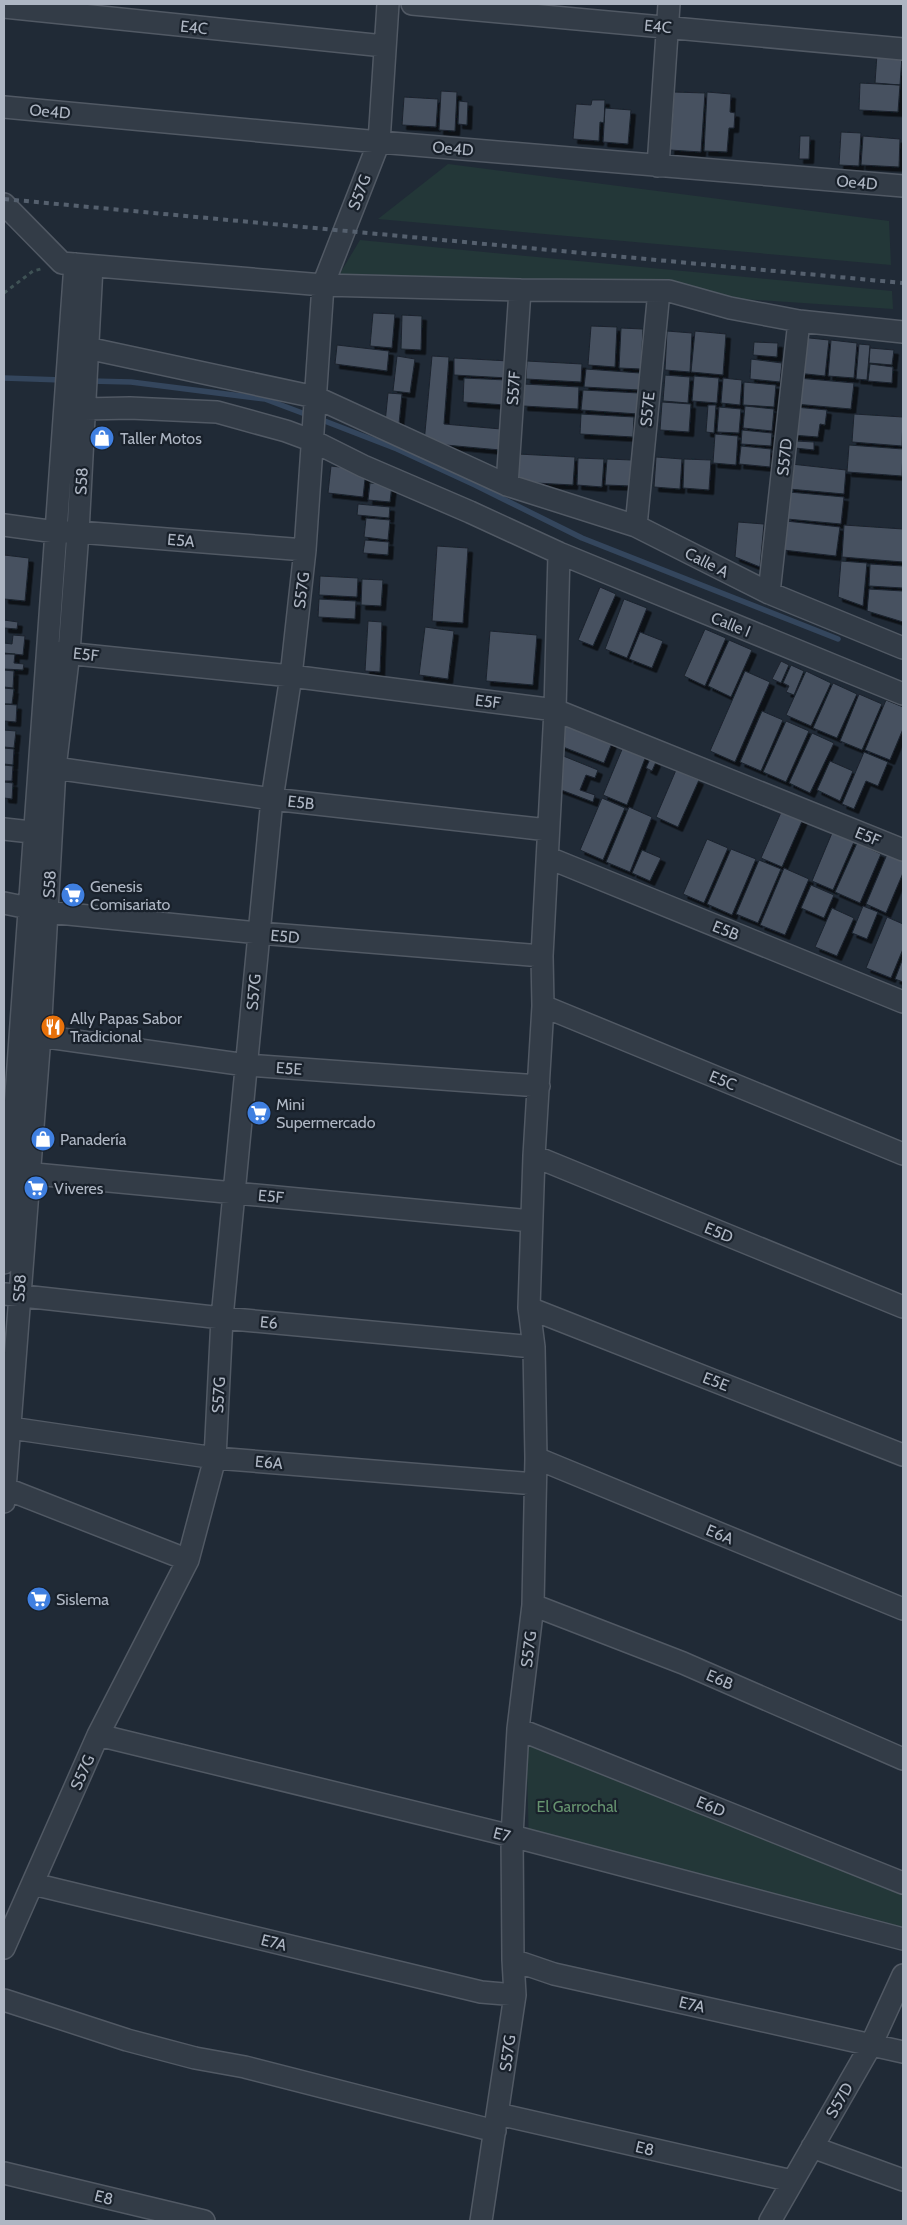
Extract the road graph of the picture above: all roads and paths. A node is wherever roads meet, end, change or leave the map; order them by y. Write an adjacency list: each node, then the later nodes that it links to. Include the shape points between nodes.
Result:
1 (388, 4): 6 (street, S57G)
2 (412, 4): 5 (street, E4C)
3 (669, 4): 5 (street)
4 (4, 7): 6 (street, E4C)
5 (666, 27): 7 (street, E4C); 10 (street)
6 (384, 46): 9 (street, S57G)
7 (903, 49)
8 (4, 107): 9 (street, Oe4D)
9 (379, 142): 10 (street, Oe4D); 14 (street, S57G)
10 (658, 166): 11 (street, Oe4D)
11 (903, 186)
12 (4, 204): 13 (street)
13 (76, 264): 14 (street); 17 (path, via 33,271); 20 (street, S58); 27 (street, S58)
14 (323, 285): 15 (street); 21 (street, S57G)
15 (520, 290): 16 (street); 24 (street, S57F)
16 (659, 291): 18 (street); 26 (street, S57E)
17 (4, 293)
18 (799, 321): 19 (street); 31 (street, S57D)
19 (903, 332)
20 (88, 348): 21 (street, Calle A); 22 (street, S58)
21 (315, 397): 23 (street, S57G); 24 (street, Calle A)
22 (84, 409): 23 (street, Calle I, via 217,412); 28 (street, S58)
23 (313, 441): 29 (street, S57G); 30 (street, Calle I)
24 (507, 485): 26 (street, Calle A)
25 (4, 525): 27 (street, E5A)
26 (636, 526): 31 (street, Calle A)
27 (56, 532): 28 (street, E5A); 33 (street, S58)
28 (78, 532): 29 (street, E5A); 34 (street, S58)
29 (305, 550): 35 (street, S57G)
30 (559, 553): 36 (street, Calle I); 37 (street, S57G)
31 (769, 593): 32 (street, Calle A)
32 (903, 648)
33 (48, 652): 34 (street, E5F); 42 (street, S58)
34 (69, 652): 35 (street, E5F); 38 (street, S58)
35 (291, 676): 37 (street, E5F); 39 (street, S57G)
36 (903, 694)
37 (555, 710): 41 (street, S57G); 43 (street, E5F)
38 (55, 768): 39 (street, E5B); 42 (street, S58)
39 (272, 799): 41 (street, E5B); 47 (street, S57G)
40 (4, 828): 42 (street)
41 (548, 830): 44 (street, S57G)
42 (43, 833): 46 (street, S58)
43 (903, 850)
44 (549, 858): 48 (street, S57G); 49 (street, E5B)
45 (4, 903): 46 (street, E5D)
46 (39, 909): 47 (street, E5D); 51 (street, S58); 56 (street, S58)
47 (259, 933): 48 (street, E5D); 52 (street, S57G)
48 (542, 956): 50 (street, S57G)
49 (903, 1002)
50 (543, 1006): 53 (street, S57G); 54 (street, E5C)
51 (40, 1036): 52 (street, E5E); 56 (street, S58)
52 (246, 1065): 53 (street, E5E); 57 (street, S57G)
53 (539, 1086): 55 (street, S57G)
54 (903, 1154)
55 (534, 1156): 58 (street, S57G); 62 (street, E5D)
56 (19, 1173): 57 (street, E5F); 59 (street, S58); 60 (street, S58)
57 (233, 1193): 58 (street, E5F); 63 (street, S57G)
58 (531, 1221): 61 (street, S57G)
59 (4, 1263)
60 (11, 1294): 63 (street, E6); 65 (street, S58)
61 (529, 1308): 64 (street, S57G); 66 (street, E5E)
62 (903, 1308)
63 (222, 1318): 64 (street, E6); 67 (street, S57G)
64 (534, 1347): 68 (street, S57G)
65 (6, 1427): 67 (street, E6A); 70 (street, S58)
66 (903, 1455)
67 (215, 1458): 69 (street, E6A); 72 (street, S57G)
68 (536, 1458): 69 (street, S57G); 74 (street, E6A)
69 (535, 1484): 73 (street, S57G)
70 (4, 1488): 71 (street, S58); 72 (street)
71 (4, 1502)
72 (188, 1560): 76 (street, S57G)
73 (533, 1605): 75 (street, S57G); 77 (street, E6B, via 683,1663)
74 (903, 1609)
75 (518, 1729): 78 (street, S57G); 79 (street, E6D)
76 (98, 1735): 78 (street, E7); 80 (street, S57G)
77 (903, 1759)
78 (512, 1836): 81 (street, E7); 83 (street, S57G)
79 (903, 1883)
80 (33, 1884): 82 (street, S57G); 85 (street, E7A, via 481,1992)
81 (903, 1939)
82 (4, 1948)
83 (513, 1960): 85 (street, S57G); 87 (street, E7A, via 554,1974)
84 (903, 1975): 87 (street, S57D)
85 (515, 1995): 89 (street, S57G)
86 (4, 2000): 89 (street, E8, via 185,2055)
87 (871, 2045): 88 (street); 90 (street, S57D)
88 (903, 2052)
89 (497, 2122): 93 (street, E8); 95 (street, S57G)
90 (812, 2147): 92 (street); 93 (street, S57D)
91 (4, 2173): 94 (street, E8)
92 (903, 2180)
93 (792, 2181): 96 (street, S57D)
94 (204, 2221)
95 (481, 2221)
96 (770, 2221)

